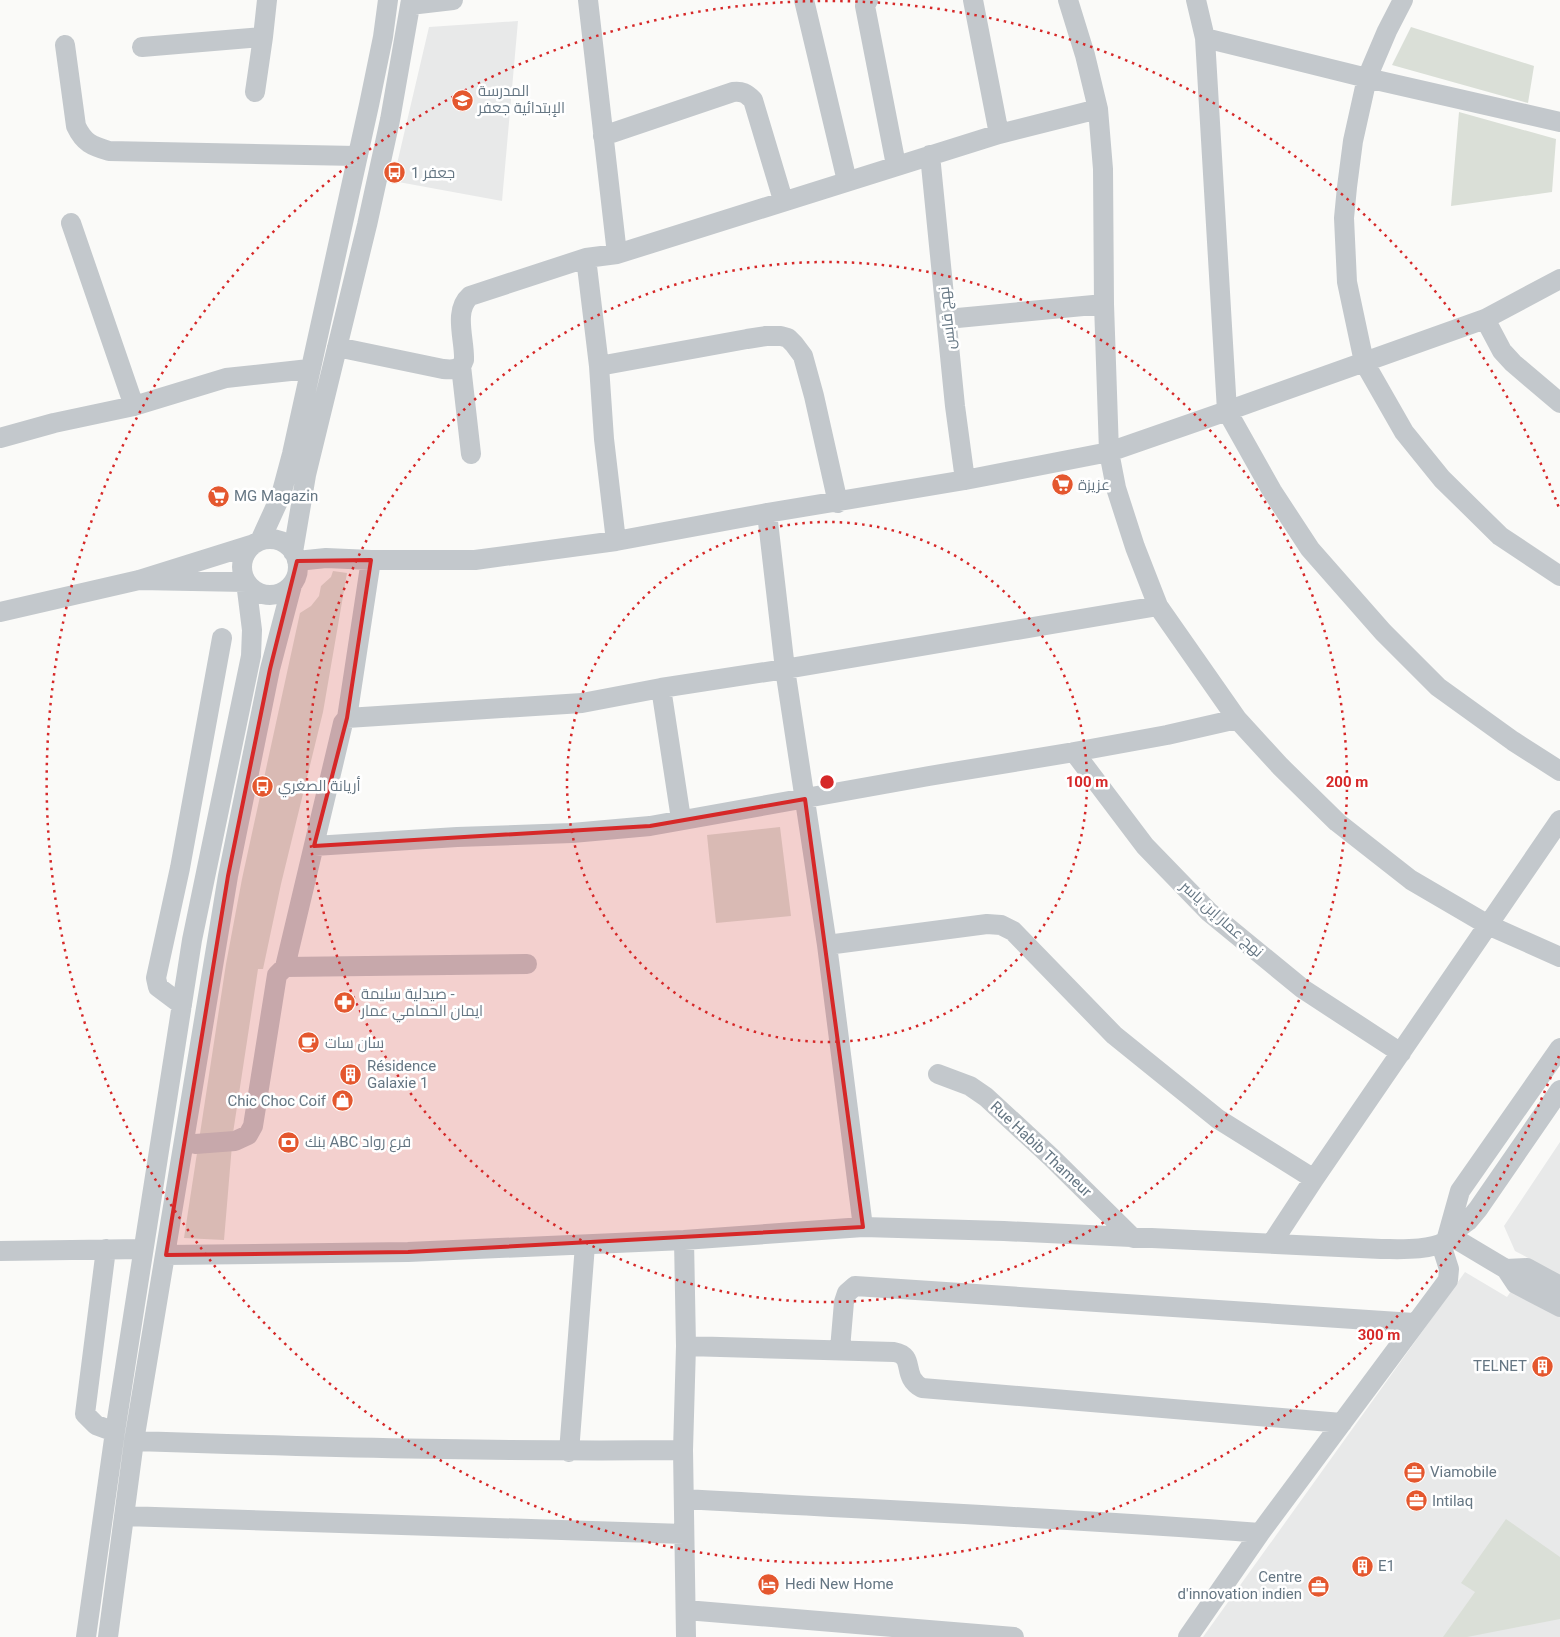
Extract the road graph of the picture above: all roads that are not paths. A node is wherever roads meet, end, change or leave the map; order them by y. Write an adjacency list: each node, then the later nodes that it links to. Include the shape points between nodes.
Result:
1 (267, 0): 12 (street)
2 (388, 0): 23 (street)
3 (453, 0): 11 (street)
4 (588, 0): 21 (street)
5 (804, 0): 25 (street)
6 (868, 0): 24 (street, via 866,6)
7 (972, 0): 20 (street)
8 (1068, 0): 18 (street)
9 (1196, 0): 13 (street)
10 (1403, 0): 16 (street)
11 (411, 2): 34 (street, via 390,120)
12 (263, 37): 15 (street); 17 (street)
13 (1204, 38): 16 (street); 41 (street)
14 (65, 44): 23 (street, via 76,126 81,137 92,146 109,151)
15 (142, 47)
16 (1367, 78): 19 (street); 35 (street, via 1353,141 1344,218 1347,282)
17 (255, 92)
18 (1098, 109): 20 (street); 31 (street, via 1103,168)
19 (1560, 122)
20 (998, 134): 22 (street)
21 (603, 136): 26 (street, via 732,92 746,93 753,100); 28 (street)
22 (930, 155): 24 (street); 32 (street, نهج قابس)
23 (357, 156): 38 (street)
24 (896, 166): 25 (street)
25 (847, 181): 26 (street)
26 (783, 200): 28 (street)
27 (71, 223): 40 (street)
28 (617, 254): 29 (street)
29 (586, 258): 36 (street, via 470,296 461,311 464,356); 37 (street)
30 (1560, 279): 33 (street)
31 (1104, 304): 32 (street); 43 (street)
32 (947, 319): 45 (street, نهج قابس)
33 (1485, 319): 35 (street); 39 (street, via 1502,352)
34 (337, 347): 36 (street, via 443,369 455,370); 50 (street, via 306,476)
35 (1364, 362): 41 (street); 52 (street, via 1404,432 1442,479 1500,536)
36 (461, 366): 44 (street)
37 (600, 366): 46 (street, via 747,338 788,338 803,356); 48 (street, via 604,439)
38 (309, 369): 40 (street, via 226,378); 49 (street, via 281,495)
39 (1560, 403)
40 (134, 406): 42 (street)
41 (1227, 412): 43 (street); 64 (street, via 1310,549 1370,618 1438,687)
42 (0, 438)
43 (1108, 452): 45 (street); 56 (street, via 1121,504)
44 (471, 454)
45 (965, 480): 46 (street)
46 (838, 503): 47 (street)
47 (767, 513): 48 (street); 59 (street)
48 (616, 541): 51 (street, via 475,560)
49 (257, 542): 50 (street, via 274,539 282,542); 53 (street); 54 (street, via 243,558)
50 (295, 556): 51 (street); 55 (street, via 298,569)
51 (371, 560): 61 (street)
52 (1560, 576)
53 (139, 580): 54 (street); 57 (street)
54 (246, 582): 55 (street, via 262,594 270,595 278,594); 74 (street, via 252,630 251,656 192,940)
55 (292, 584): 90 (street, via 270,669 228,876)
56 (1158, 606): 59 (street); 62 (street)
57 (0, 612)
58 (222, 638): 74 (street, via 180,868 156,978 158,987)
59 (785, 670): 60 (street); 65 (street)
60 (661, 688): 61 (street, via 582,703); 66 (street)
61 (346, 718): 68 (street)
62 (1237, 718): 63 (street); 69 (street, via 1337,822 1411,880)
63 (1074, 752): 65 (street); 76 (street, نهج عمار إبن ياسر, via 1145,846 1209,912 1303,989)
64 (1560, 771)
65 (805, 799): 66 (street); 70 (street)
66 (681, 819): 68 (street, via 650,826 572,833)
67 (1560, 820): 69 (street)
68 (314, 846): 73 (street)
69 (1488, 925): 71 (street); 76 (street)
70 (827, 945): 80 (street, via 987,924 1001,925 1013,931 1122,1041 1218,1119); 81 (street)
71 (1560, 957)
72 (528, 964): 73 (street)
73 (285, 968): 79 (street, via 277,975 248,1135 236,1141)
74 (182, 1005): 88 (street)
75 (1560, 1048): 83 (street, via 1460,1191)
76 (1402, 1053): 80 (street)
77 (938, 1074): 82 (street, Rue Habib Thameur, via 970,1086 986,1097)
78 (1560, 1090): 83 (street, via 1478,1209)
79 (195, 1144)
80 (1314, 1179): 85 (street)
81 (863, 1227): 82 (street); 84 (street)
82 (1133, 1238): 85 (street)
83 (1445, 1239): 85 (street, via 1412,1249); 91 (street); 96 (street, via 1449,1278)
84 (684, 1240): 86 (street); 97 (street)
85 (1272, 1243)
86 (585, 1245): 90 (street, via 408,1252); 103 (street)
87 (106, 1249): 88 (street); 89 (street); 100 (street, via 85,1414 96,1425)
88 (143, 1249): 94 (street)
89 (0, 1251)
90 (166, 1255): 95 (street)
91 (1506, 1270): 92 (street, via 1526,1268); 93 (street, via 1516,1284)
92 (1560, 1286)
93 (1560, 1307)
94 (134, 1313): 95 (street); 100 (street)
95 (156, 1316): 101 (street)
96 (1414, 1323): 98 (street, via 855,1286 846,1293); 99 (street)
97 (686, 1346): 98 (street); 102 (street)
98 (840, 1349): 99 (street, via 901,1353 908,1364 911,1380 922,1388)
99 (1342, 1423): 106 (street)
100 (115, 1432): 111 (street)
101 (134, 1441): 103 (street); 105 (street)
102 (683, 1450): 103 (street); 104 (street)
103 (569, 1452)
104 (685, 1499): 106 (street); 107 (street)
105 (124, 1516): 107 (street); 112 (street)
106 (1260, 1533): 115 (street)
107 (684, 1534): 108 (street)
108 (686, 1610): 109 (street); 113 (street)
109 (818, 1629): 110 (street)
110 (966, 1635): 114 (street)
111 (86, 1637)
112 (108, 1637)
113 (686, 1637)
114 (1014, 1637)
115 (1188, 1637)

